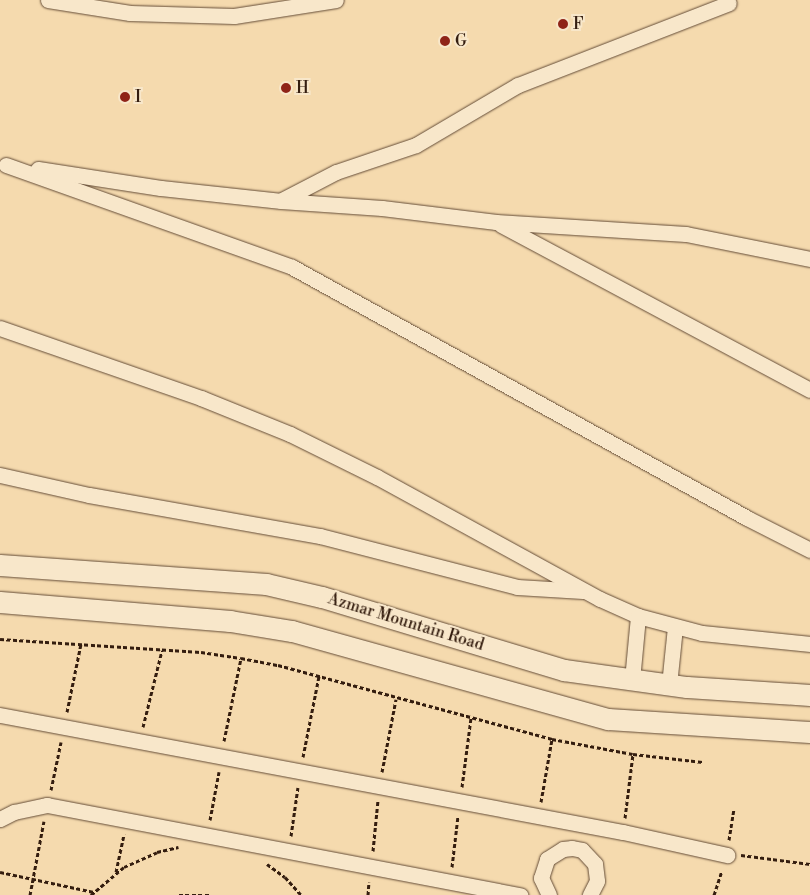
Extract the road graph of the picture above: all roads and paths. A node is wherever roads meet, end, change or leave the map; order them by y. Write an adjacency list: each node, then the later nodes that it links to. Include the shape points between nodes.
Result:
1 (48, 0): 2 (street, via 130,12 224,16)
2 (336, 0)
3 (729, 3): 5 (street, via 518,85 416,145 336,172)
4 (3, 164): 5 (street, via 161,188); 11 (street, via 292,267)
5 (281, 201): 6 (street, via 382,208)
6 (496, 222): 7 (street, via 686,234); 9 (street)
7 (810, 259)
8 (0, 328): 13 (street, via 201,398 290,434 377,477)
9 (810, 390)
10 (0, 475): 13 (street, via 90,495 320,536 517,587)
11 (810, 550)
12 (0, 565): 21 (main road, Azmar Mountain Road, via 266,584 322,597 564,670)
13 (585, 591): 15 (street)
14 (0, 602): 26 (main road, via 230,621 292,631 608,719)
15 (638, 616): 16 (street); 21 (street)
16 (675, 627): 19 (street); 22 (street)
17 (0, 639): 18 (path)
18 (81, 644): 20 (path); 25 (path)
19 (810, 644)
20 (162, 650): 27 (path, via 201,652 278,665); 28 (path)
21 (632, 680): 22 (main road, Azmar Mountain Road)
22 (669, 685): 23 (main road, Azmar Mountain Road)
23 (810, 695)
24 (0, 714): 25 (street)
25 (64, 727): 28 (street); 31 (path)
26 (810, 732)
27 (552, 739): 29 (path); 32 (path)
28 (140, 740): 32 (street)
29 (633, 754): 30 (path); 35 (path)
30 (703, 762)
31 (47, 805): 33 (street, via 14,812); 34 (street); 42 (path)
32 (539, 818): 35 (street)
33 (0, 819)
34 (127, 819): 41 (path); 48 (street)
35 (623, 832): 37 (street)
36 (181, 847): 41 (path, via 143,857)
37 (727, 855): 39 (path)
38 (264, 862): 47 (path, via 285,877)
39 (810, 864)
40 (0, 872): 42 (path)
41 (116, 872): 43 (path)
42 (33, 879): 43 (path); 44 (path)
43 (93, 893)
44 (30, 895)
45 (179, 895): 46 (path)
46 (211, 895)
47 (301, 895)
48 (521, 895)
49 (549, 895): 50 (street, via 542,878 547,859 562,849 572,848 590,856 595,864 598,881)
50 (590, 895)

